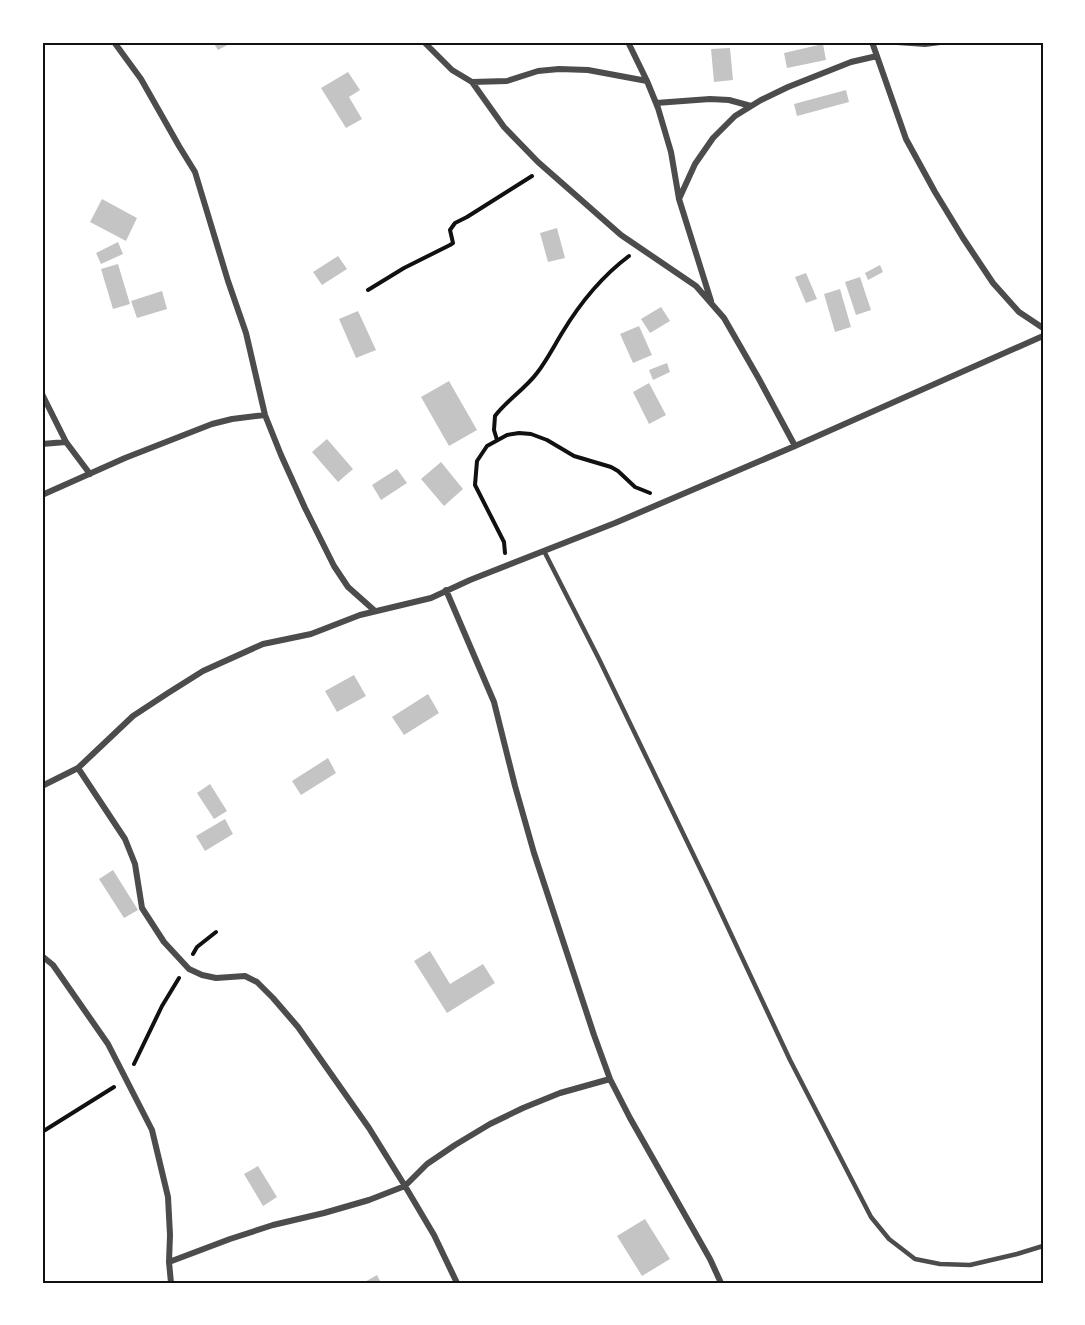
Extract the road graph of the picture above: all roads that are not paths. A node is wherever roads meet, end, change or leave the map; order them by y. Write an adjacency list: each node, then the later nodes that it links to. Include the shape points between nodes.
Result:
1 (114, 42): 17 (street, via 141,79 195,172 246,333)
2 (424, 42): 9 (street, via 452,70)
3 (628, 42): 8 (street)
4 (872, 42): 7 (street)
5 (897, 42): 6 (street)
6 (940, 42)
7 (878, 56): 11 (street, via 851,62); 14 (street, via 906,139 963,238 1018,312)
8 (647, 81): 9 (street, via 559,69 538,70 507,81); 10 (street)
9 (472, 82): 13 (street, via 504,127 538,162 621,235 696,286)
10 (656, 103): 11 (street, via 710,99); 12 (street, via 671,152)
11 (751, 106): 12 (street, via 714,138 695,164)
12 (679, 199): 13 (street)
13 (712, 305): 20 (street, via 739,343)
14 (1043, 328)
15 (1043, 336): 20 (street)
16 (42, 394): 18 (street)
17 (265, 415): 21 (street, via 212,424); 25 (street, via 334,566 348,587)
18 (66, 442): 19 (street); 21 (street)
19 (42, 444)
20 (795, 446): 23 (street)
21 (90, 474): 22 (street)
22 (42, 495)
23 (544, 551): 24 (street); 31 (lane, via 790,1060 872,1217 889,1239 915,1260 970,1265)
24 (446, 590): 25 (street); 29 (street, via 494,702 534,853)
25 (375, 611): 26 (street, via 311,634 262,644 203,671 133,716)
26 (78, 768): 27 (street); 30 (street, via 125,839 135,864 142,908 165,942 189,969 216,978 245,976 273,998 369,1128)
27 (42, 786)
28 (42, 956): 32 (street, via 53,965 108,1044 152,1130 168,1197)
29 (610, 1080): 30 (street, via 560,1093 490,1124 427,1164); 35 (street)
30 (405, 1186): 32 (street, via 369,1200 273,1225); 34 (street)
31 (1043, 1246)
32 (169, 1262): 33 (street)
33 (171, 1283)
34 (457, 1283)
35 (721, 1283)

